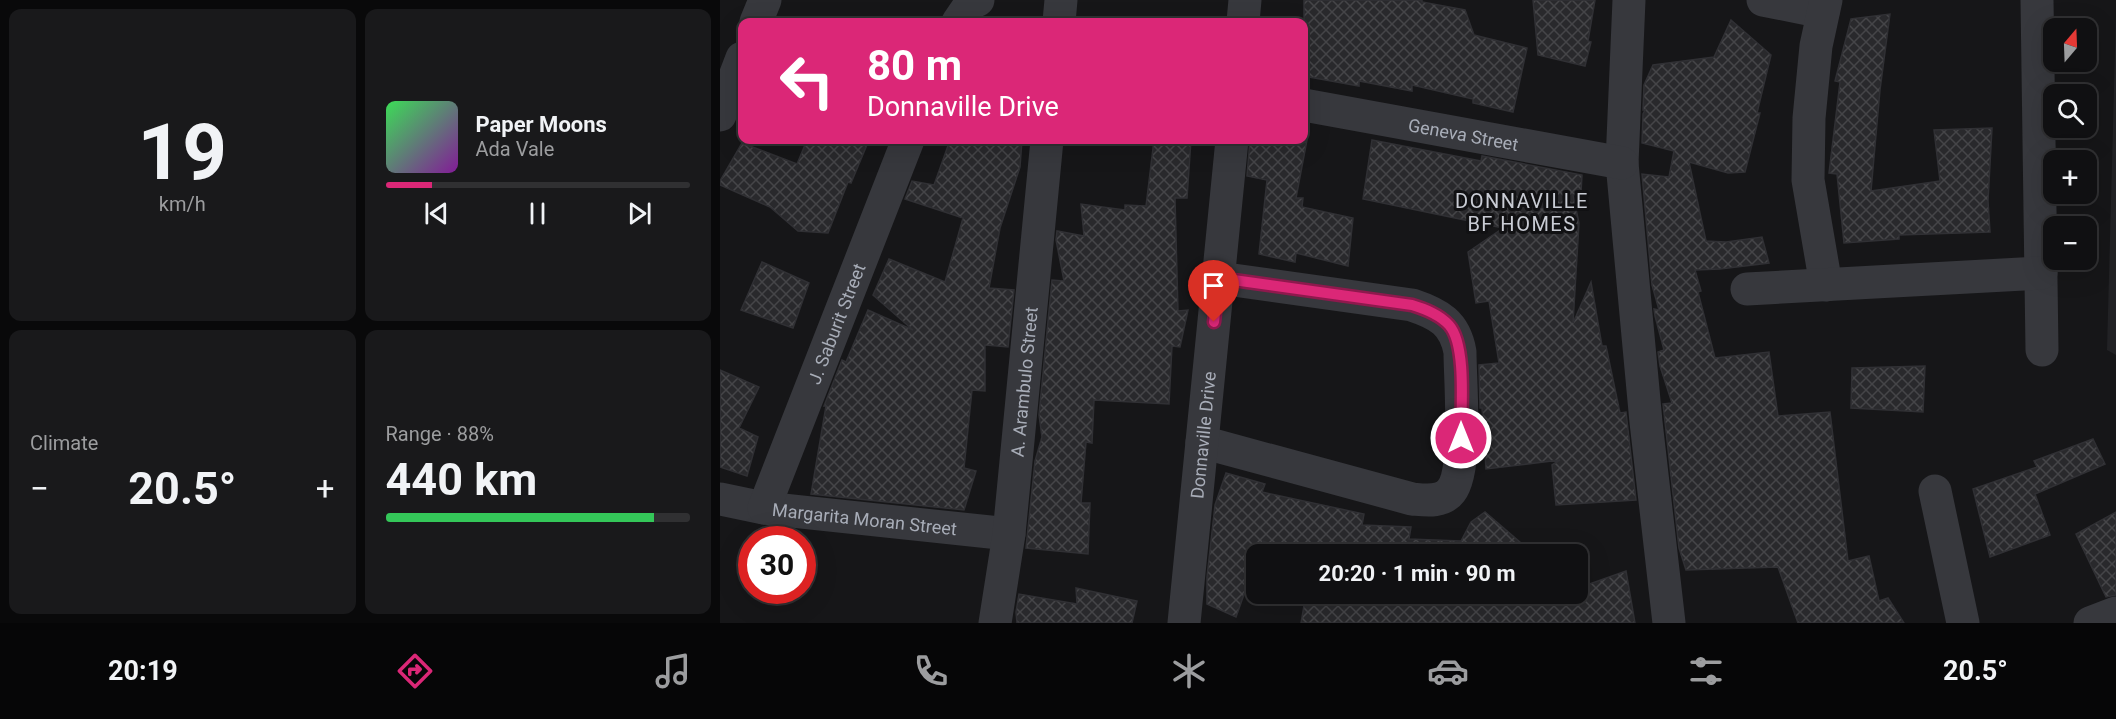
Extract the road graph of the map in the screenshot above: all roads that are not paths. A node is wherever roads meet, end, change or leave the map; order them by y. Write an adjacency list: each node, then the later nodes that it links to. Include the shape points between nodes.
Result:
1 (765, 0): 9 (street)
2 (978, 0): 10 (street)
3 (1061, 0): 11 (street)
4 (1245, 0): 12 (street)
5 (1629, 0): 19 (street)
6 (1763, 0): 8 (street)
7 (2037, 0): 20 (street)
8 (1825, 6): 22 (street, via 1816,46 1808,180)
9 (758, 18)
10 (961, 18)
11 (1059, 18)
12 (1243, 18)
13 (738, 68): 15 (street)
14 (1308, 106): 19 (street, Geneva Street)
15 (720, 115)
16 (906, 144): 28 (street, J. Saburit Street)
17 (1047, 144): 29 (street, A. Arambulo Street)
18 (1232, 144): 21 (street, Donnaville Drive)
19 (1622, 163): 33 (street)
20 (2041, 273): 22 (street); 24 (street)
21 (1219, 278): 25 (street, Donnaville Drive); 25 (street, via 1412,305 1448,324 1460,352 1461,459 1451,492 1434,501 1412,499)
22 (1826, 285): 23 (street)
23 (1747, 289)
24 (2042, 350)
25 (1202, 442): 32 (street, Donnaville Drive)
26 (1935, 490): 34 (street)
27 (720, 499): 28 (street, Margarita Moran Street)
28 (764, 508): 29 (street, Margarita Moran Street)
29 (1009, 534): 31 (street, A. Arambulo Street)
30 (2116, 613): 35 (street)
31 (995, 623)
32 (1184, 623)
33 (1669, 623)
34 (1963, 623)
35 (2090, 623)

